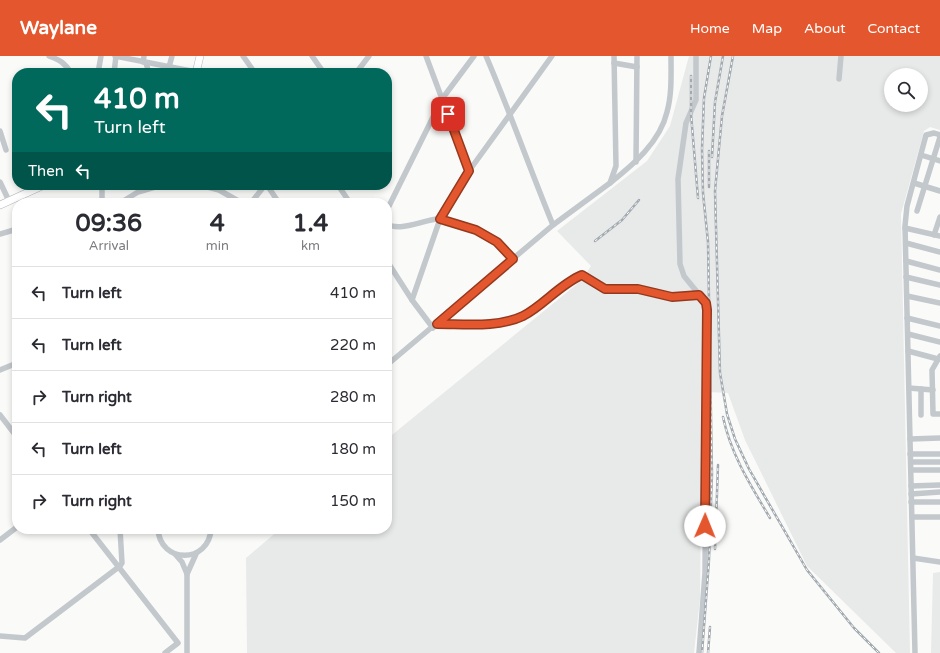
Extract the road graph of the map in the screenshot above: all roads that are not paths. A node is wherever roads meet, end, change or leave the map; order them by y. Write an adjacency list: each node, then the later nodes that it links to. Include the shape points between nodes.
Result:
1 (49, 56): 22 (street, via 66,64)
2 (101, 56): 23 (street)
3 (116, 56): 18 (street); 24 (street)
4 (172, 56): 20 (street)
5 (200, 56): 26 (main road)
6 (243, 56): 27 (street)
7 (312, 56): 28 (street)
8 (369, 56): 29 (street)
9 (426, 56): 31 (street)
10 (474, 56): 31 (street)
11 (486, 56): 32 (street)
12 (552, 56): 32 (street)
13 (614, 56): 19 (street)
14 (637, 56): 21 (street)
15 (671, 56): 39 (street, via 671,88 667,113 655,138)
16 (696, 56): 75 (street, via 696,100 686,123 678,179 678,208 680,264 684,276)
17 (841, 56): 30 (street)
18 (144, 60): 20 (street)
19 (614, 63): 21 (street); 42 (street, via 616,166)
20 (169, 67): 25 (street)
21 (637, 67): 39 (street)
22 (68, 68)
23 (99, 68)
24 (115, 68)
25 (174, 68)
26 (197, 68)
27 (251, 68)
28 (320, 68)
29 (360, 68)
30 (839, 79)
31 (442, 99): 40 (street); 55 (street)
32 (510, 113): 40 (street); 61 (street)
33 (0, 131): 35 (street)
34 (940, 136): 36 (street, via 934,133 926,135); 37 (street)
35 (6, 150)
36 (921, 155): 37 (street); 43 (street)
37 (933, 159): 38 (street); 44 (street)
38 (940, 161)
39 (636, 162): 42 (street)
40 (469, 171): 60 (street)
41 (0, 182): 56 (street)
42 (610, 183): 61 (street)
43 (914, 183): 44 (street); 63 (street, via 907,206)
44 (925, 186): 49 (street); 58 (street)
45 (33, 190): 50 (main road)
46 (145, 190): 51 (street)
47 (220, 190): 52 (street)
48 (262, 190): 53 (street)
49 (940, 191)
50 (16, 198)
51 (128, 198)
52 (234, 198)
53 (255, 198)
54 (12, 200): 56 (main road)
55 (392, 200)
56 (9, 201): 57 (main road)
57 (0, 205)
58 (917, 211)
59 (940, 217): 66 (street)
60 (440, 219): 62 (street, via 399,228); 69 (street, via 476,230 497,242); 77 (street)
61 (553, 225): 69 (street)
62 (392, 226)
63 (905, 228): 66 (street); 67 (street)
64 (12, 230): 65 (street)
65 (0, 234)
66 (937, 236)
67 (906, 243): 68 (street); 70 (street)
68 (940, 252)
69 (513, 259): 80 (street)
70 (906, 260): 72 (street); 73 (street)
71 (392, 269): 77 (street)
72 (940, 270)
73 (906, 277): 74 (street); 76 (street)
74 (940, 285)
75 (699, 295): 80 (street, via 672,297 638,289 605,289 582,275 524,315 512,320); 130 (street, via 706,303 707,310 704,573)
76 (907, 296): 78 (street); 79 (street)
77 (412, 300): 80 (street)
78 (940, 303)
79 (907, 318): 81 (street); 82 (street)
80 (435, 326): 86 (street)
81 (940, 326)
82 (908, 334): 83 (street); 84 (street)
83 (940, 342)
84 (908, 351): 85 (street); 90 (street)
85 (939, 357): 88 (street)
86 (392, 362)
87 (12, 365): 89 (street)
88 (938, 365): 92 (street, via 932,370)
89 (0, 370)
90 (909, 388): 91 (street); 98 (street)
91 (921, 389): 92 (street); 95 (street)
92 (933, 390): 93 (street, via 933,414)
93 (940, 414)
94 (0, 415): 96 (street)
95 (921, 415)
96 (12, 427)
97 (940, 438): 98 (street)
98 (910, 439): 99 (street)
99 (910, 454): 100 (street); 101 (street)
100 (940, 454)
101 (911, 462): 102 (street); 103 (street)
102 (940, 462)
103 (911, 470): 104 (street); 106 (street)
104 (940, 470)
105 (940, 485): 106 (street)
106 (911, 486): 108 (street)
107 (940, 492): 108 (street)
108 (911, 494): 109 (street)
109 (912, 502): 110 (street); 112 (street)
110 (940, 502)
111 (940, 517): 112 (street)
112 (912, 518): 121 (street)
113 (12, 531): 118 (street)
114 (93, 534): 123 (street)
115 (120, 534): 123 (street)
116 (160, 534): 119 (street, via 163,545)
117 (210, 534): 120 (street, via 207,543)
118 (0, 540)
119 (175, 554): 120 (street); 124 (street)
120 (196, 554): 124 (street)
121 (913, 558): 122 (street); 131 (street)
122 (940, 562)
123 (120, 566): 125 (street, via 25,638); 126 (street, via 123,574)
124 (187, 574): 127 (street)
125 (0, 636)
126 (178, 643): 127 (street); 128 (street)
127 (187, 643): 129 (street)
128 (165, 653)
129 (187, 653)
130 (699, 653)
131 (915, 653)

